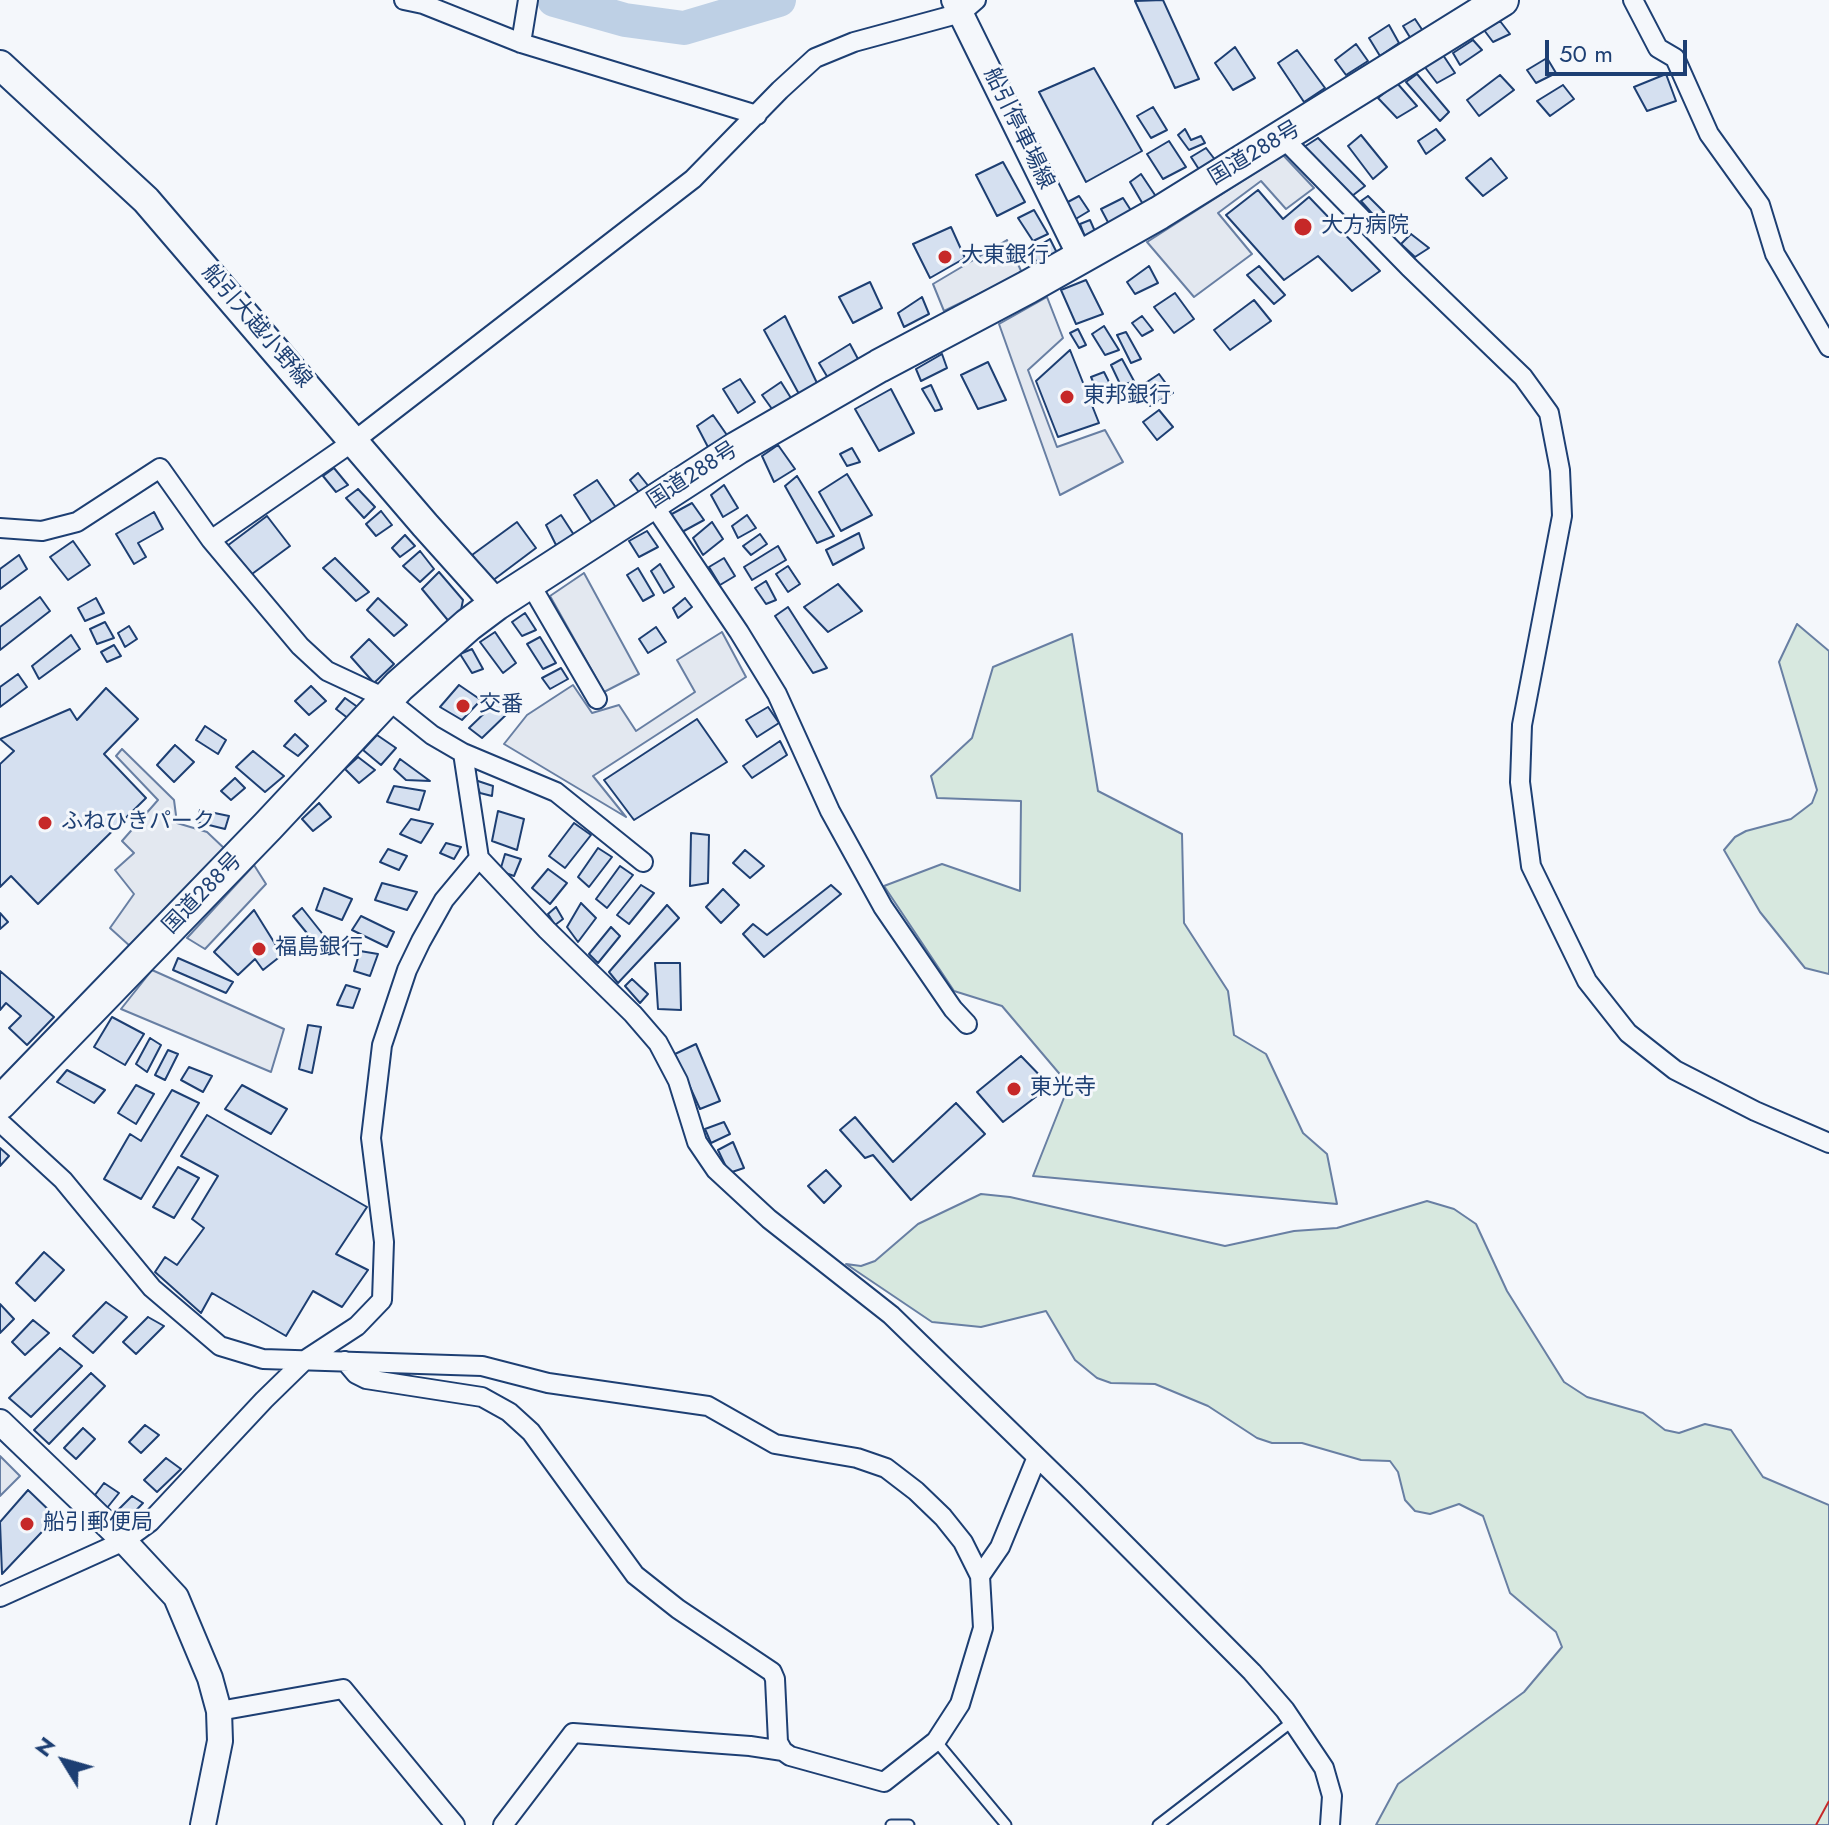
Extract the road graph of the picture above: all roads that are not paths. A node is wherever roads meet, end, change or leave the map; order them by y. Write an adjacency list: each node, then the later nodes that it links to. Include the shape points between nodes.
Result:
1 (404, 0): 6 (street)
2 (1502, 0): 9 (highway, 国道288号)
3 (1633, 0): 11 (street, via 1658,48 1675,58 1709,134 1760,205 1775,254)
4 (964, 4): 8 (street, via 815,58); 10 (street, 船引停車場線)
5 (527, 9): 6 (street)
6 (521, 43): 8 (street)
7 (0, 65): 12 (main road, 船引大越小野線, via 146,200)
8 (757, 115): 12 (street, via 693,179)
9 (1282, 137): 10 (highway, 国道288号); 26 (street, via 1523,377 1549,413 1562,516 1522,725 1520,782 1531,866 1587,981 1628,1033 1675,1070)
10 (1081, 258): 13 (highway, 国道288号, via 809,405)
11 (1829, 347)
12 (354, 441): 15 (street); 17 (main road, 船引大越小野線)
13 (652, 503): 16 (highway, 国道288号); 23 (street, via 777,694 830,811 883,907)
14 (0, 528): 15 (street, via 42,531 77,522 160,468)
15 (211, 540): 18 (street, via 327,671)
16 (529, 582): 17 (highway, 国道288号); 19 (street)
17 (496, 604): 18 (highway, 国道288号)
18 (387, 699): 20 (street); 24 (highway, 国道288号)
19 (597, 699)
20 (463, 753): 21 (street); 22 (street, via 556,792)
21 (479, 858): 27 (street, via 444,900 421,941 382,1045 371,1138 384,1242 382,1300 357,1326); 30 (street, via 658,1043 678,1081 697,1142 716,1170 891,1315)
22 (643, 862)
23 (967, 1024)
24 (0, 1103)
25 (0, 1122): 27 (street, via 63,1180 152,1288 220,1346 263,1359)
26 (1829, 1143)
27 (305, 1360): 28 (street); 31 (street, via 150,1522)
28 (345, 1361): 32 (street, via 482,1366 548,1383 708,1406 775,1444 886,1468 943,1517); 37 (street, via 366,1379 482,1397 509,1412 531,1432 635,1575 772,1672)
29 (0, 1422): 31 (street)
30 (1037, 1457): 32 (street, via 1000,1547); 35 (street, via 1252,1672)
31 (124, 1541): 33 (street); 34 (street, via 176,1597)
32 (980, 1576): 36 (street, via 983,1628 960,1704)
33 (0, 1597)
34 (219, 1711): 38 (street, via 220,1741); 39 (street, via 343,1689)
35 (1293, 1721): 44 (lane); 45 (street, via 1324,1768 1332,1796)
36 (936, 1741): 37 (street, via 884,1782); 43 (lane)
37 (783, 1751): 40 (street, via 573,1733)
38 (203, 1825)
39 (455, 1825)
40 (503, 1825)
41 (891, 1825): 42 (lane)
42 (909, 1825)
43 (1006, 1825)
44 (1158, 1825)
45 (1330, 1825)

